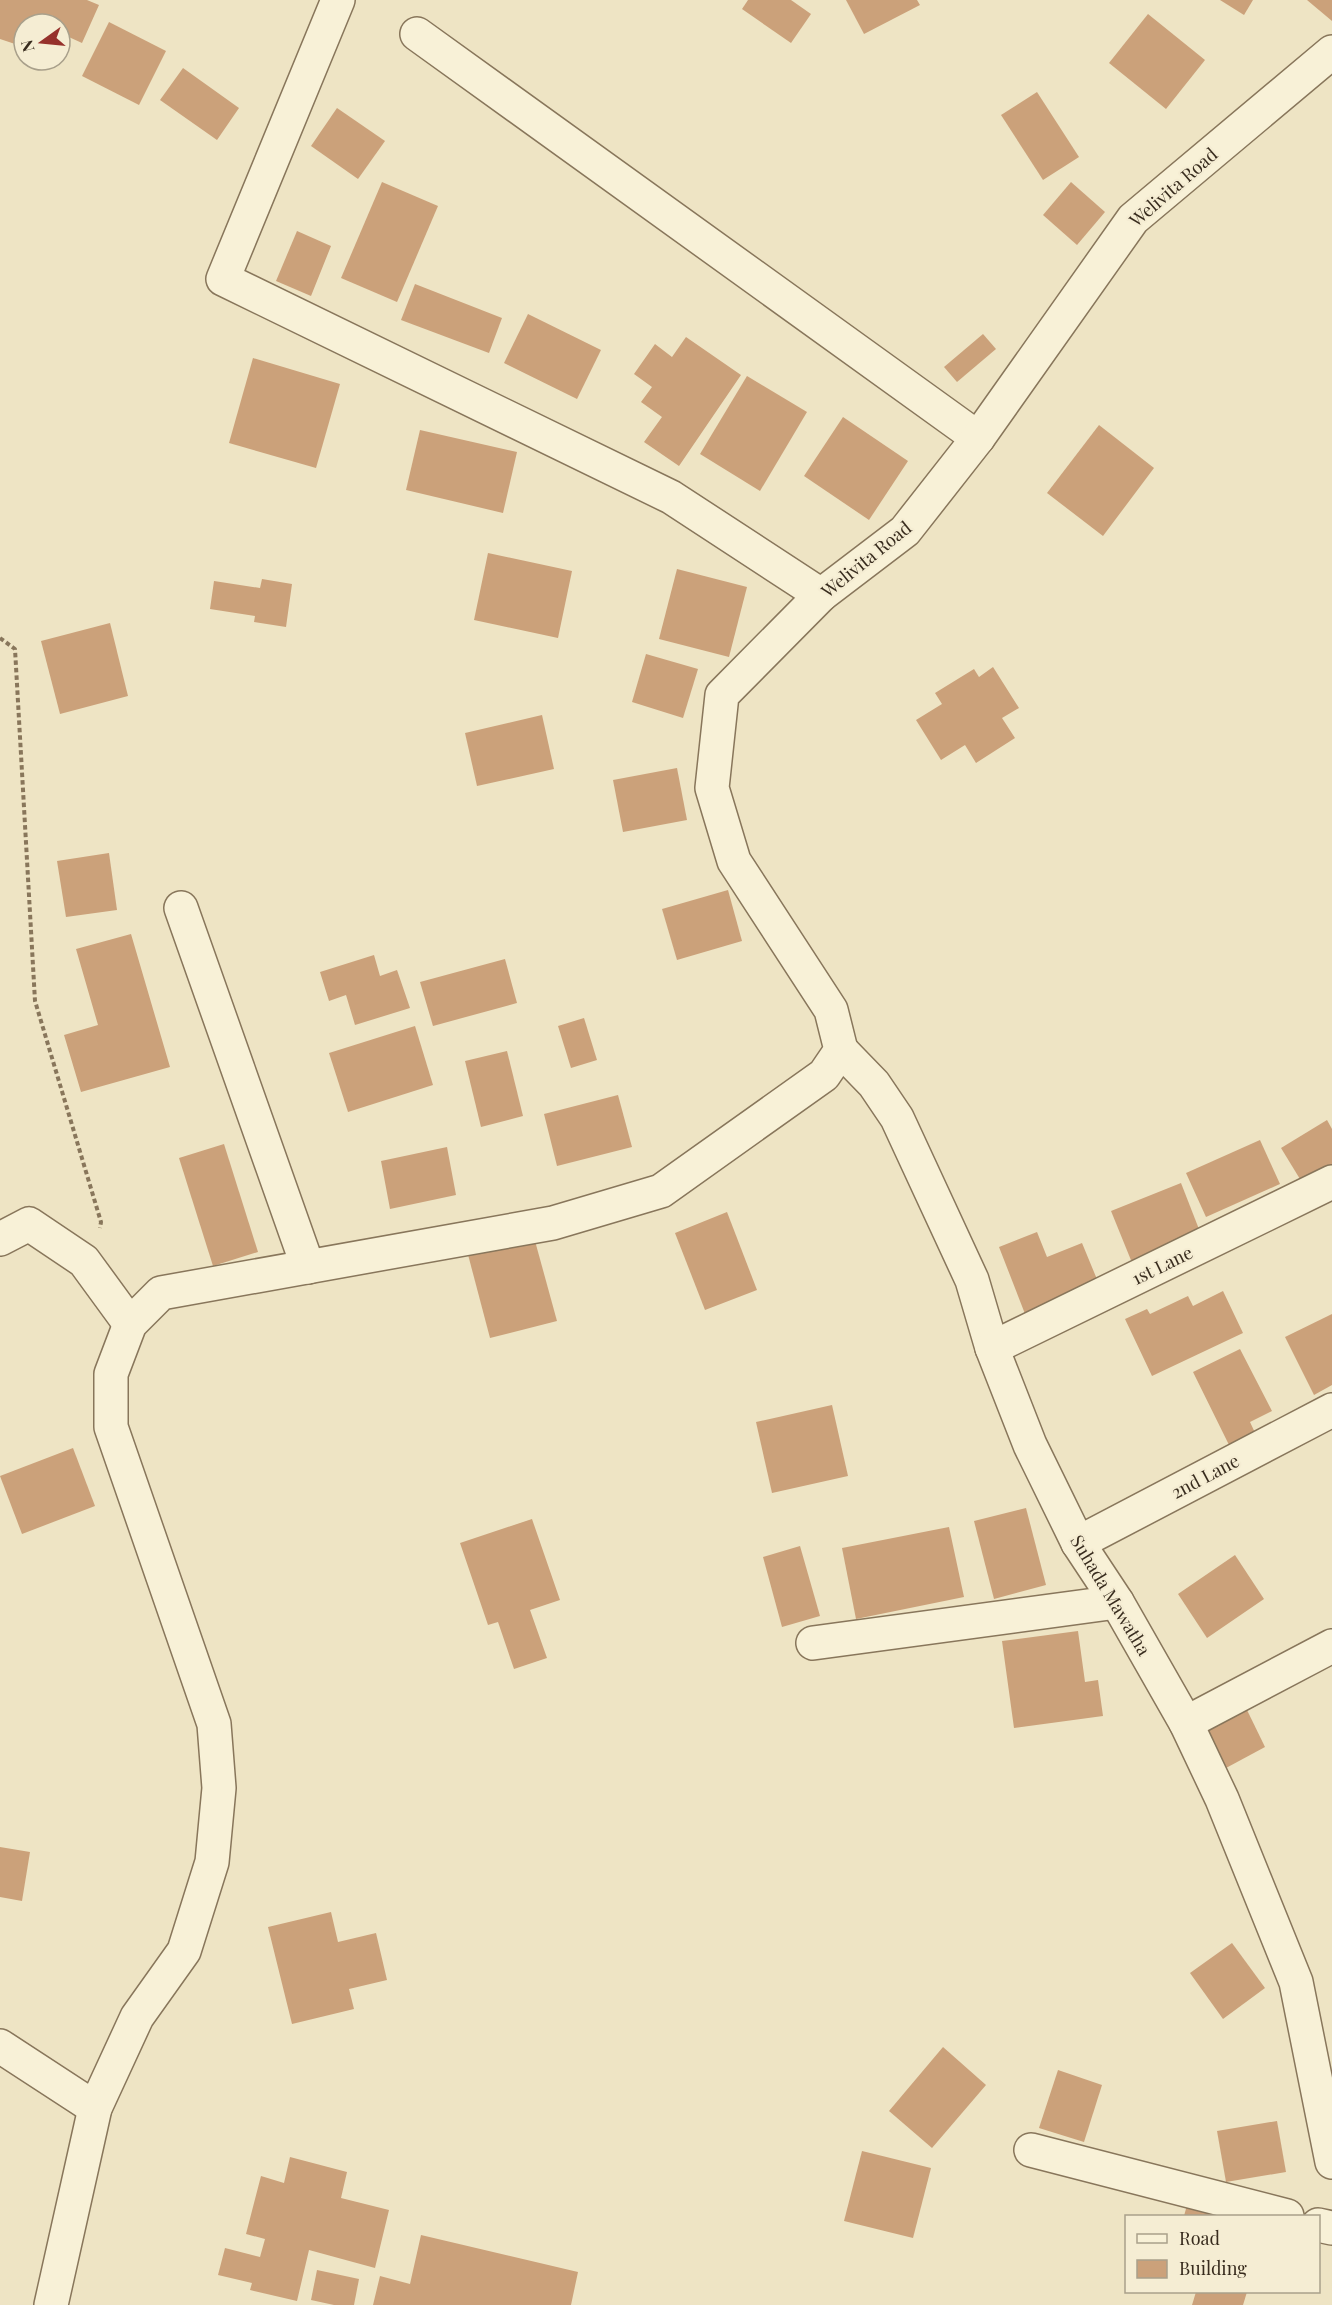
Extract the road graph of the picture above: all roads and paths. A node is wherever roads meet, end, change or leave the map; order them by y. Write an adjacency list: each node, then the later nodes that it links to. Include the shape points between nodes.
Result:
1 (338, 0): 5 (street, via 223,279 671,497)
2 (417, 34): 4 (street)
3 (1332, 52): 4 (street, Welivita Road, via 1133,219)
4 (978, 438): 5 (street, Welivita Road, via 905,531)
5 (821, 595): 8 (street, Welivita Road, via 722,695 712,788 734,861 831,1010)
6 (0, 638): 12 (path, via 15,649 35,1001 100,1222)
7 (181, 908): 11 (street)
8 (841, 1050): 11 (street, via 824,1075 661,1191 553,1223); 14 (street, Suhada Mawatha, via 873,1084 897,1118 972,1280)
9 (1332, 1182): 14 (street, 1st Lane)
10 (0, 1239): 12 (street, via 28,1224 84,1261)
11 (309, 1267): 13 (street, via 160,1293)
12 (98, 1279): 13 (street)
13 (130, 1324): 22 (street, via 111,1374 111,1427 214,1724 219,1788 212,1862 184,1951 137,2017)
14 (992, 1348): 16 (street, Suhada Mawatha, via 1030,1445)
15 (1332, 1410): 16 (street, 2nd Lane)
16 (1078, 1543): 17 (street, Suhada Mawatha)
17 (1117, 1602): 18 (street); 20 (street, Suhada Mawatha)
18 (813, 1642)
19 (1332, 1646): 20 (street)
20 (1186, 1723): 24 (street, Suhada Mawatha, via 1222,1799 1296,1982)
21 (0, 2046): 22 (street)
22 (95, 2108): 26 (street)
23 (1031, 2150): 25 (street)
24 (1332, 2162)
25 (1279, 2215)
26 (51, 2305)

